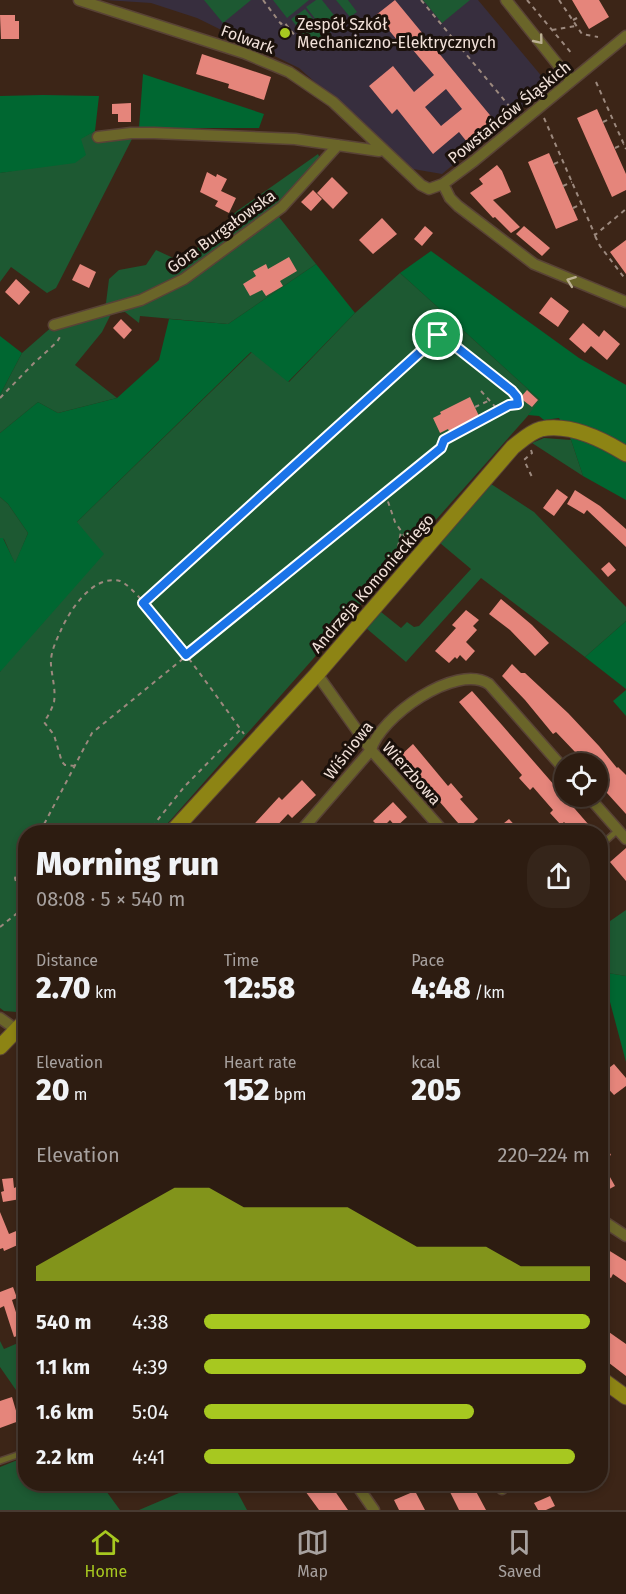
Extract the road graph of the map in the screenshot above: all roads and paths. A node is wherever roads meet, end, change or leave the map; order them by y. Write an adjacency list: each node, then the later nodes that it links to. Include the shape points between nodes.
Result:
1 (79, 0): 25 (street, Folwark, via 244,52 289,72 333,102)
2 (263, 0): 13 (path)
3 (421, 0): 17 (path)
4 (506, 0): 15 (street, one-way to 15)
5 (527, 0): 10 (path)
6 (559, 0): 8 (path)
7 (581, 16): 8 (path)
8 (572, 21): 9 (path)
9 (575, 26): 10 (path); 12 (path, via 585,36)
10 (552, 30): 14 (path)
11 (626, 36): 15 (street, Powstańców Śląskich)
12 (598, 37)
13 (308, 52)
14 (573, 55)
15 (571, 81): 30 (street, Powstańców Śląskich)
16 (596, 82): 18 (path)
17 (517, 116)
18 (612, 118): 20 (path); 22 (path)
19 (545, 119): 27 (path)
20 (603, 122)
21 (98, 137): 23 (street, via 154,133 295,139)
22 (624, 144): 24 (path); 26 (path)
23 (338, 145): 25 (street); 38 (street, Góra Burgałowska, via 282,207 184,279 141,300)
24 (615, 148)
25 (383, 149): 30 (street, Folwark, via 421,185 429,189)
26 (626, 149)
27 (563, 160): 28 (path); 29 (path)
28 (554, 164)
29 (573, 182): 31 (path); 32 (path)
30 (443, 184): 37 (street, Powstańców Śląskich, one-way to 30, via 534,264 458,206)
31 (563, 186)
32 (582, 204): 33 (path); 35 (path)
33 (573, 208)
34 (626, 209): 35 (path)
35 (595, 235): 36 (path)
36 (626, 280)
37 (626, 302)
38 (67, 322): 39 (street, Góra Burgałowska); 41 (path, via 57,342)
39 (54, 326)
40 (481, 392): 42 (path)
41 (0, 398)
42 (490, 400): 43 (path); 44 (path)
43 (475, 407)
44 (499, 411): 48 (path, via 444,440 441,448); 52 (path, via 518,404 517,397 438,335)
45 (531, 446): 47 (path, via 532,453 524,460)
46 (626, 454): 54 (street, Andrzeja Komonieckiego, via 570,429 540,430 527,436 486,477)
47 (532, 477)
48 (385, 493): 49 (path); 53 (path)
49 (401, 531): 50 (path); 51 (path)
50 (398, 547)
51 (415, 548)
52 (143, 603): 53 (path); 59 (path, via 125,583 111,580 98,584 83,596 61,629 51,657 54,700 44,722 54,735 62,762)
53 (186, 655): 55 (path); 59 (path, via 92,733)
54 (317, 674): 57 (street, Wierzbowa); 63 (street, Andrzeja Komonieckiego)
55 (240, 730): 56 (path); 62 (path, via 185,786)
56 (244, 735)
57 (371, 750): 58 (street, Wiśniowa, via 378,734 420,698 438,686 476,678 489,684); 64 (street, Wiśniowa); 65 (street, Wierzbowa)
58 (554, 758)
59 (75, 766): 61 (path)
60 (598, 807): 66 (street)
61 (44, 825)
62 (154, 825)
63 (178, 825)
64 (306, 825)
65 (438, 825)
66 (618, 830): 67 (lane); 68 (street)
67 (608, 839)
68 (626, 839)
69 (18, 873): 70 (path)
70 (18, 888)
71 (18, 912): 72 (path)
72 (0, 927)
73 (0, 1018): 74 (street)
74 (18, 1028)
75 (18, 1030): 76 (street)
76 (0, 1047)
77 (608, 1224): 78 (street)
78 (626, 1236)
79 (608, 1383): 80 (street)
80 (626, 1397)
81 (18, 1455): 82 (lane)
82 (0, 1461)
83 (361, 1491): 84 (street)
84 (374, 1510)

